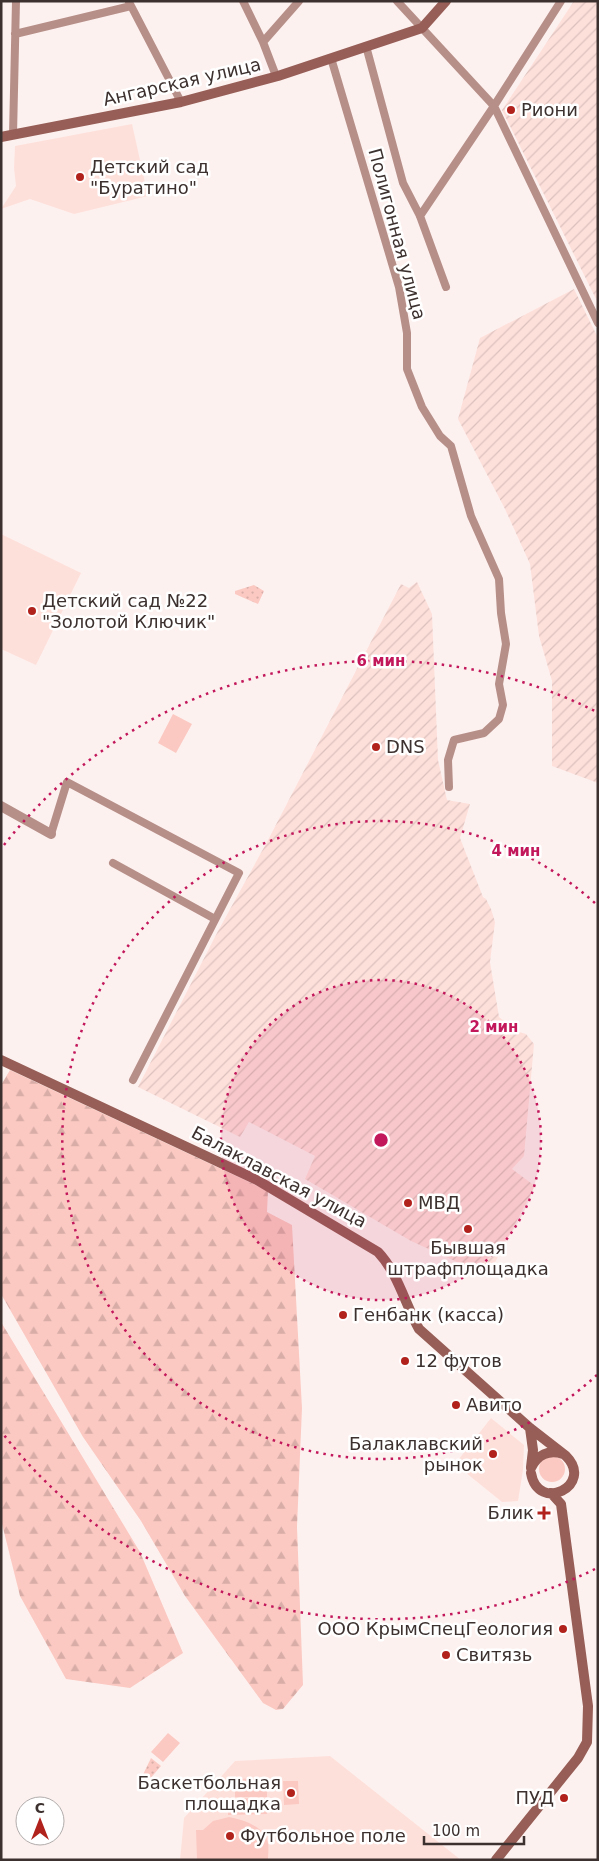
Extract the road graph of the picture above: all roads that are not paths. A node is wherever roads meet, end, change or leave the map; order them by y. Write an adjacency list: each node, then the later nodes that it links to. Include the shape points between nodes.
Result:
1 (16, 1): 9 (street)
2 (243, 1): 10 (street)
3 (298, 1): 10 (street, Ангарская улица)
4 (396, 1): 8 (street)
5 (446, 1): 8 (main road)
6 (561, 1): 15 (street, Полигонная улица)
7 (130, 4): 9 (street); 14 (street)
8 (422, 28): 11 (main road, Ангарская улица); 15 (street)
9 (15, 34): 16 (street)
10 (263, 42): 13 (street)
11 (366, 46): 12 (main road, Ангарская улица); 18 (street, Полигонная улица, via 403,183)
12 (331, 58): 13 (main road, Ангарская улица); 21 (street, Полигонная улица, via 399,287 407,333 407,369 422,407 440,436 451,446 471,516 500,579 506,644 499,684 503,705 498,719 484,733 454,740 448,760)
13 (276, 76): 14 (main road, Ангарская улица)
14 (181, 102): 16 (main road, Ангарская улица)
15 (494, 106): 18 (street, Полигонная улица); 20 (street)
16 (13, 135): 17 (main road, Ангарская улица)
17 (1, 137)
18 (420, 216): 19 (street, Полигонная улица)
19 (446, 287)
20 (598, 323)
21 (449, 787)
22 (1, 806): 23 (street)
23 (51, 834): 25 (street, via 67,782 82,788 239,873)
24 (114, 863): 25 (street)
25 (215, 919): 27 (street)
26 (1, 1060): 28 (main road, Балаклавская улица, via 257,1180 378,1252 388,1262 419,1329)
27 (133, 1080)
28 (530, 1428): 29 (main road, Балаклавская улица); 30 (main road)
29 (566, 1456): 30 (main road, via 546,1453 534,1462); 31 (main road, via 574,1471 572,1481)
30 (531, 1470): 32 (main road, via 536,1485)
31 (564, 1490): 32 (main road); 33 (main road)
32 (551, 1493): 33 (main road)
33 (561, 1504): 34 (main road, via 588,1706 587,1742 578,1758)
34 (496, 1860)

